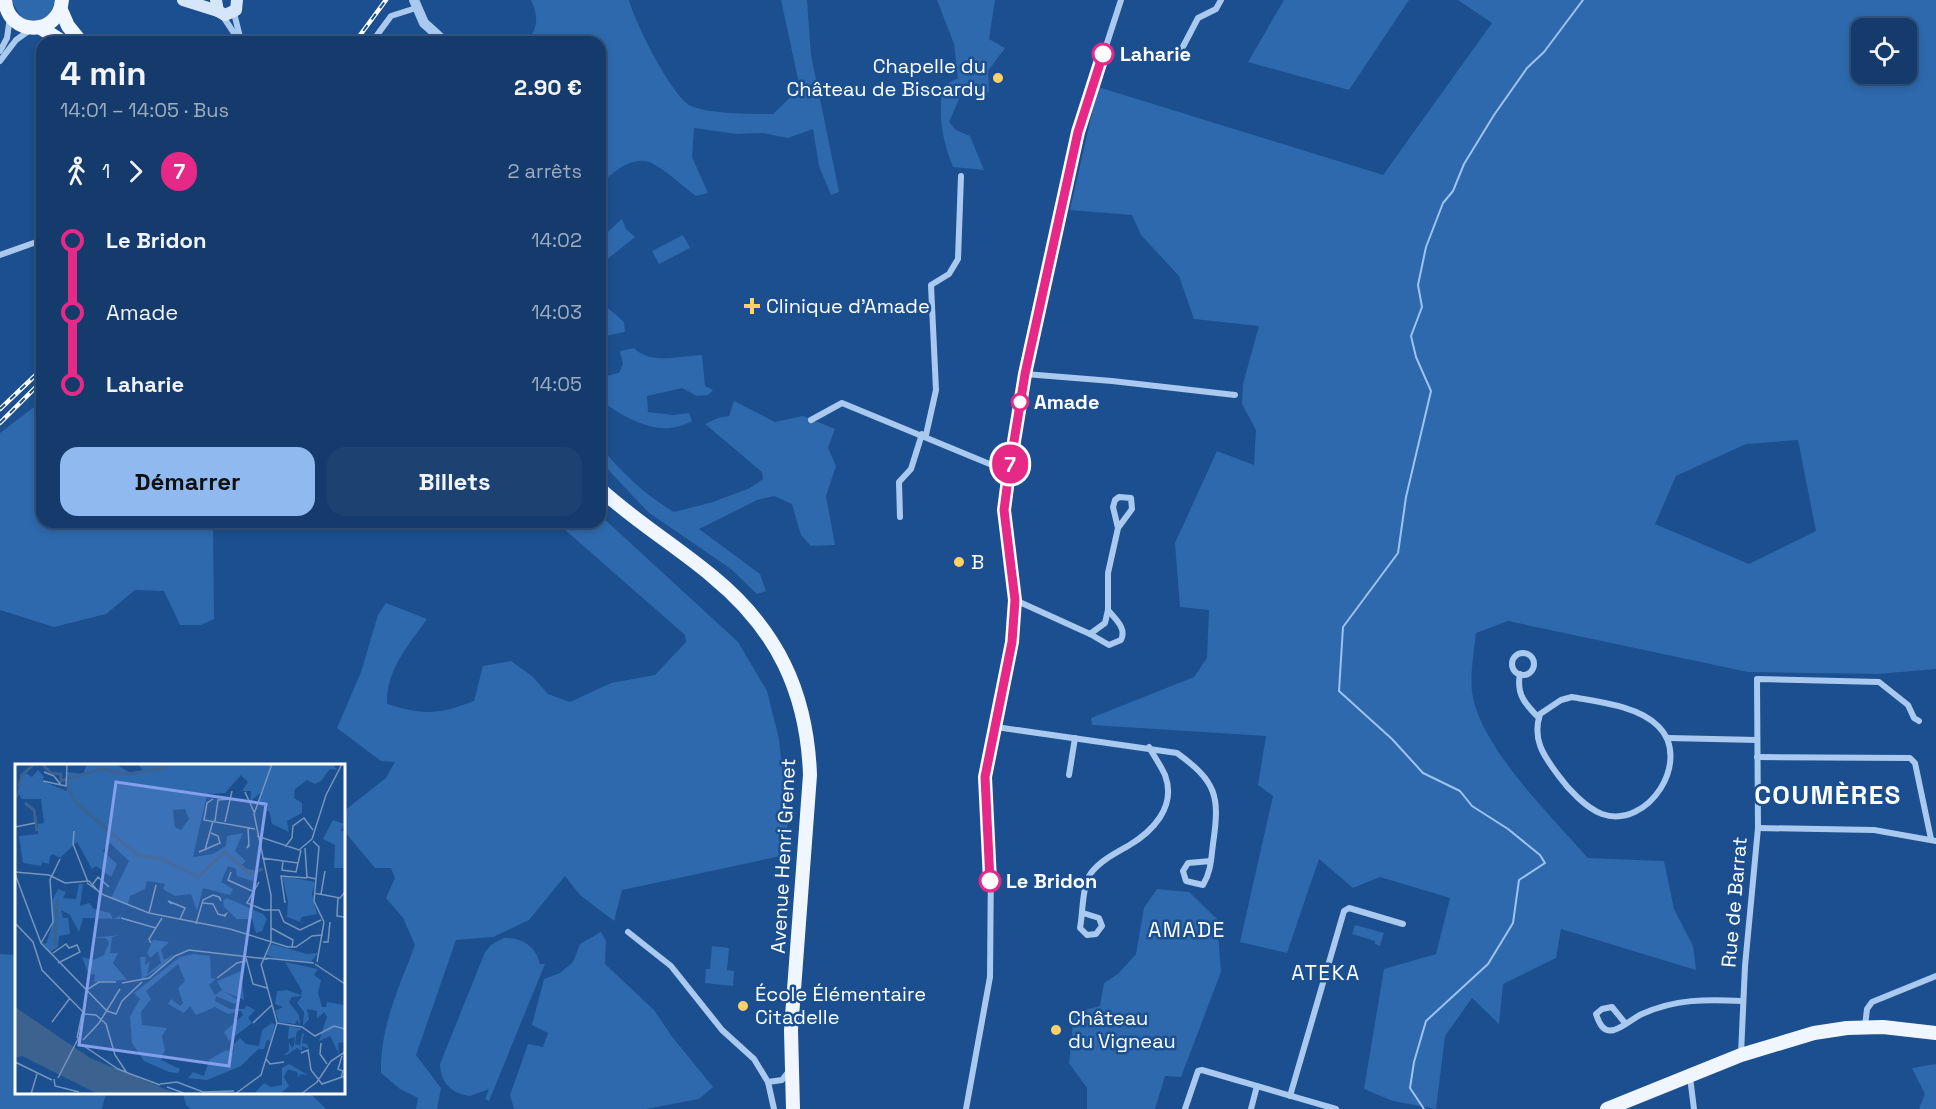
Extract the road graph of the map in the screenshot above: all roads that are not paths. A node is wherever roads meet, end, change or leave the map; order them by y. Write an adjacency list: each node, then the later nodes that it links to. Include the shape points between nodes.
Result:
1 (4, 0): 8 (main road)
2 (183, 0): 7 (main road)
3 (1121, 0): 22 (street, via 1078,132)
4 (1221, 0): 17 (street, via 1216,9 1198,18)
5 (415, 4): 14 (street, via 391,16); 15 (street, via 424,22)
6 (62, 5): 9 (main road, via 53,21); 11 (main road, via 68,26)
7 (229, 6): 12 (street); 13 (street)
8 (10, 16): 9 (main road, via 16,23); 16 (street, via 7,38)
9 (36, 28): 10 (main road); 18 (street, via 16,40)
10 (51, 36)
11 (76, 36)
12 (238, 36)
13 (238, 36)
14 (376, 36)
15 (439, 36)
16 (0, 51)
17 (1176, 60)
18 (0, 61)
19 (961, 176): 25 (street, via 958,259 949,274 931,285 936,390)
20 (36, 242): 21 (street)
21 (0, 255)
22 (1025, 374): 23 (street); 26 (street)
23 (1234, 395)
24 (811, 420): 25 (street, via 842,402)
25 (924, 434): 26 (street); 29 (street, via 911,469 899,482)
26 (1009, 472): 32 (street, via 1004,510)
27 (606, 494): 31 (main road, Avenue Henri Grenet)
28 (606, 504): 31 (main road, Avenue Henri Grenet)
29 (900, 517)
30 (1118, 528): 30 (street, via 1132,509 1131,498 1115,500); 33 (street, via 1108,573)
31 (726, 589): 53 (main road, Avenue Henri Grenet, via 757,621 778,651 800,700 805,722 810,775)
32 (1015, 600): 34 (street); 38 (street, via 1012,642)
33 (1108, 610): 34 (street, via 1105,623); 34 (street, via 1122,626 1121,640 1109,645)
34 (1090, 633)
35 (1520, 674): 36 (street, via 1517,687 1524,703)
36 (1539, 718): 40 (street, via 1550,706 1572,697 1648,718); 40 (street, via 1539,748 1563,782 1590,807 1613,817 1636,812 1655,796 1669,770)
37 (1919, 721): 41 (street, Rue de Barrat, via 1908,705 1879,682 1757,679)
38 (996, 727): 39 (street); 66 (street, via 985,787 991,860 990,977)
39 (1075, 738): 42 (street); 44 (street)
40 (1668, 738): 41 (street)
41 (1757, 740): 43 (street, Rue de Barrat)
42 (1149, 747): 47 (street, via 1177,753 1200,769 1214,792 1218,815); 48 (street, via 1166,777 1167,801 1158,823 1145,836 1100,862 1089,876)
43 (1758, 757): 45 (street, Rue de Barrat); 46 (street, via 1910,758 1915,763)
44 (1069, 775)
45 (1758, 828): 46 (street, via 1874,830); 52 (street, Rue de Barrat)
46 (1933, 840)
47 (1211, 861): 47 (street, via 1203,885 1186,881 1183,871 1188,863)
48 (1083, 913)
49 (1403, 924): 62 (street, via 1349,908 1344,911)
50 (628, 932): 60 (street, via 671,966 722,1030 754,1059)
51 (1936, 976): 55 (street, via 1872,1002)
52 (1742, 1001): 54 (street, via 1692,999 1663,1006); 57 (street, Rue de Barrat)
53 (794, 1007): 58 (main road, Avenue Henri Grenet); 65 (main road, Avenue Henri Grenet)
54 (1625, 1023): 54 (street, via 1606,1030 1596,1014 1612,1007)
55 (1865, 1027): 56 (main road); 57 (main road, via 1814,1033)
56 (1936, 1033)
57 (1741, 1055): 59 (main road)
58 (791, 1067): 60 (street, via 782,1080); 64 (main road, Avenue Henri Grenet)
59 (1690, 1077): 70 (main road); 71 (street)
60 (768, 1082): 63 (street)
61 (1257, 1086): 62 (street); 67 (street, via 1200,1070); 68 (street)
62 (1290, 1096): 69 (street)
63 (774, 1109)
64 (793, 1109)
65 (802, 1109)
66 (966, 1109)
67 (1185, 1109)
68 (1251, 1109)
69 (1336, 1109)
70 (1607, 1109)
71 (1695, 1109)

